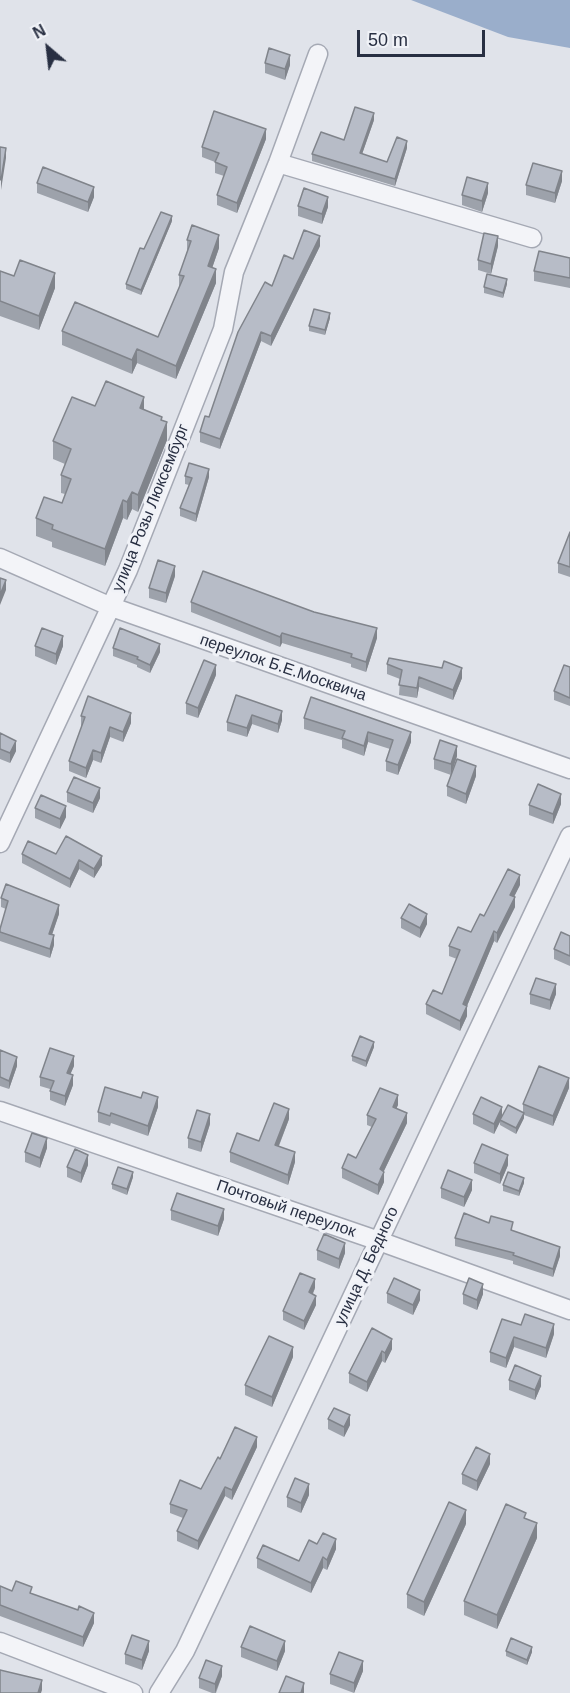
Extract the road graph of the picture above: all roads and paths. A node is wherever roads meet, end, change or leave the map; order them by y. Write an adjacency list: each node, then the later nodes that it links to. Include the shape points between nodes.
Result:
1 (318, 54): 2 (street, улица Розы Люксембург)
2 (278, 163): 3 (street); 5 (street, улица Розы Люксембург, via 234,272 223,329 128,570)
3 (532, 238)
4 (0, 558): 5 (street, переулок Б.Е.Москвича)
5 (109, 606): 6 (street, переулок Б.Е.Москвича); 8 (street, улица Розы Люксембург)
6 (570, 768)
7 (570, 836): 10 (street, улица Д. Бедного)
8 (0, 843)
9 (0, 1111): 10 (street, Почтовый переулок)
10 (379, 1241): 11 (street, Почтовый переулок); 14 (street, улица Д. Бедного, via 185,1651)
11 (570, 1310)
12 (0, 1642): 13 (street)
13 (133, 1693)
14 (159, 1693)

